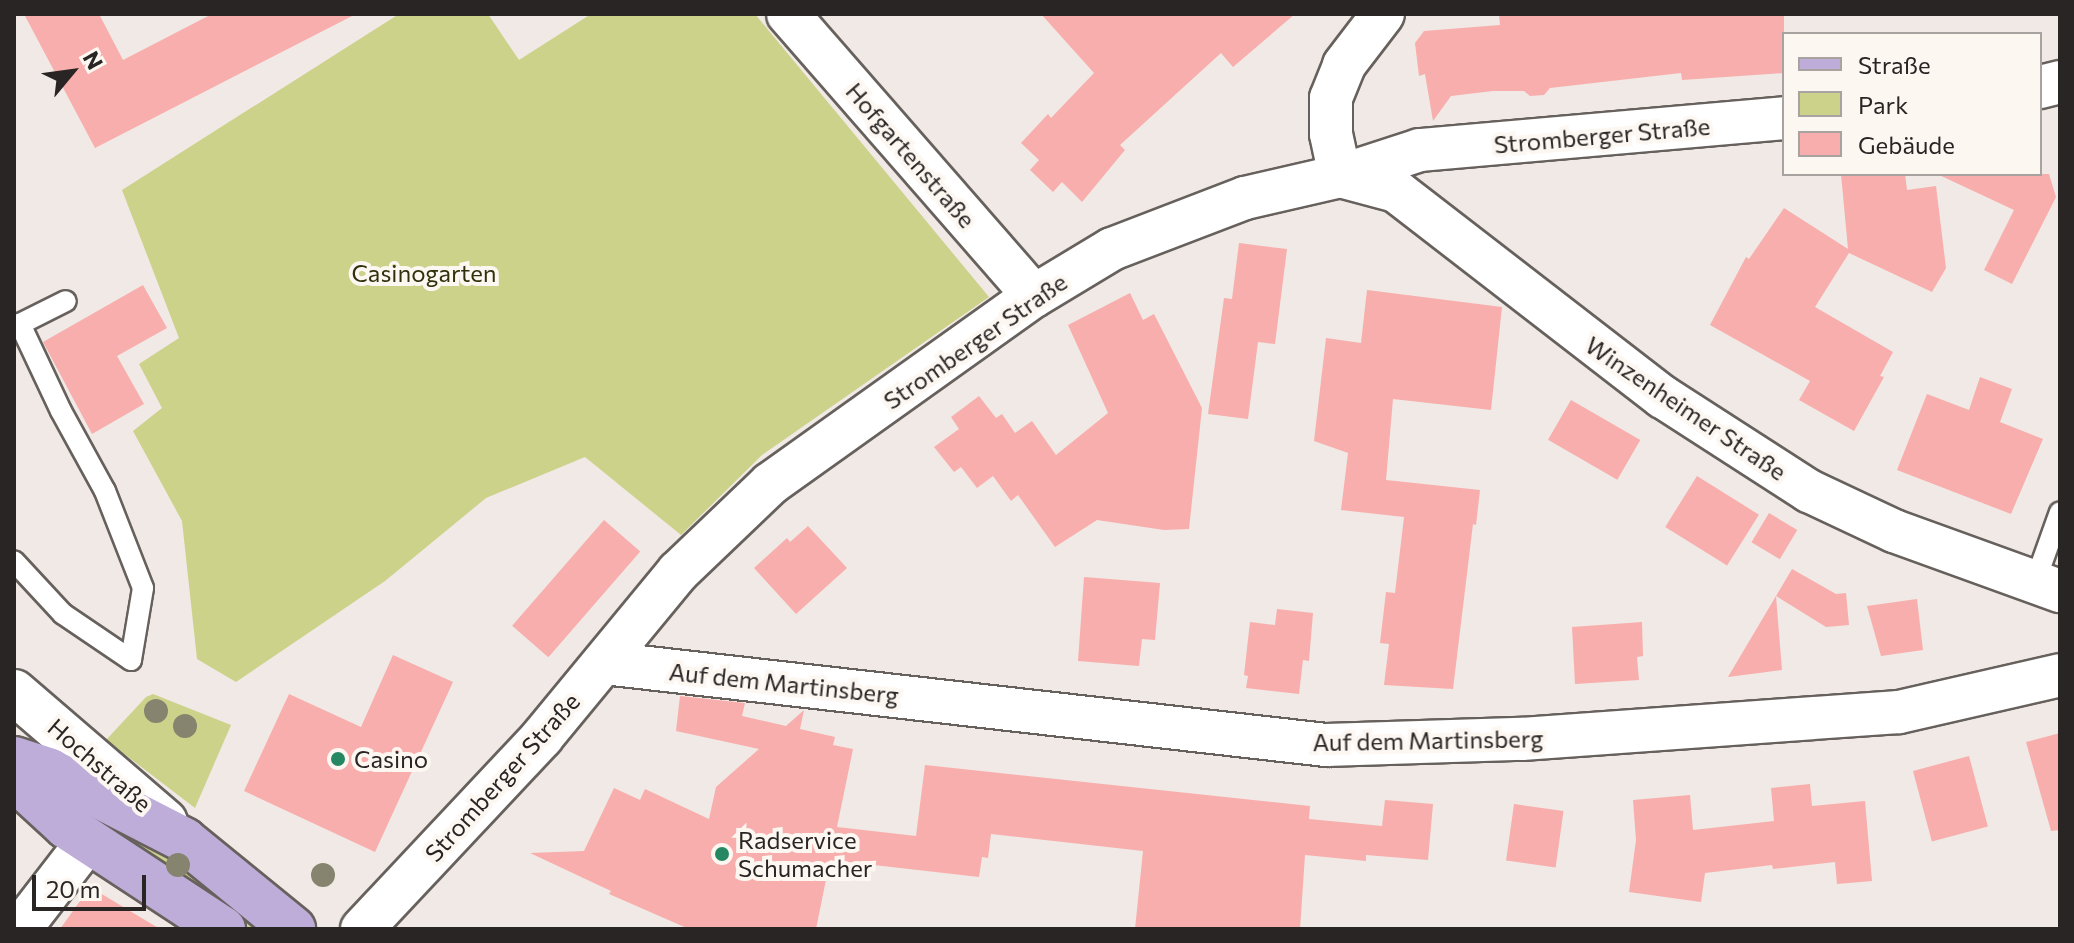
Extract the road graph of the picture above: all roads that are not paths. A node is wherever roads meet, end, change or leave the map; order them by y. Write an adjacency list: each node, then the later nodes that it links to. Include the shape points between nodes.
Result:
1 (788, 14): 5 (street, Hofgartenstraße)
2 (1383, 14): 4 (street, via 1344,65 1331,98 1331,134)
3 (1782, 118): 4 (street, Stromberger Straße, via 1420,150)
4 (1340, 176): 5 (street, Stromberger Straße, via 1245,198 1112,249); 10 (street, Winzenheimer Straße, via 1396,191 1651,389 1809,491 1894,531)
5 (1034, 296): 11 (street, Stromberger Straße, via 770,484 678,572)
6 (66, 301): 7 (lane)
7 (17, 325): 9 (lane, via 105,491 143,588 131,660 63,614)
8 (2060, 512): 10 (lane)
9 (14, 561)
10 (2048, 586)
11 (604, 663): 12 (street, Auf dem Martinsberg, via 1326,745 1522,739 1899,712); 21 (street, Stromberger Straße)
12 (2060, 675)
13 (14, 692): 16 (street, Hochstraße)
14 (14, 759): 16 (main road, via 50,771)
15 (14, 778): 17 (main road)
16 (184, 840): 20 (main road)
17 (88, 841): 18 (street); 19 (main road)
18 (20, 929)
19 (223, 929)
20 (293, 929)
21 (362, 929)

